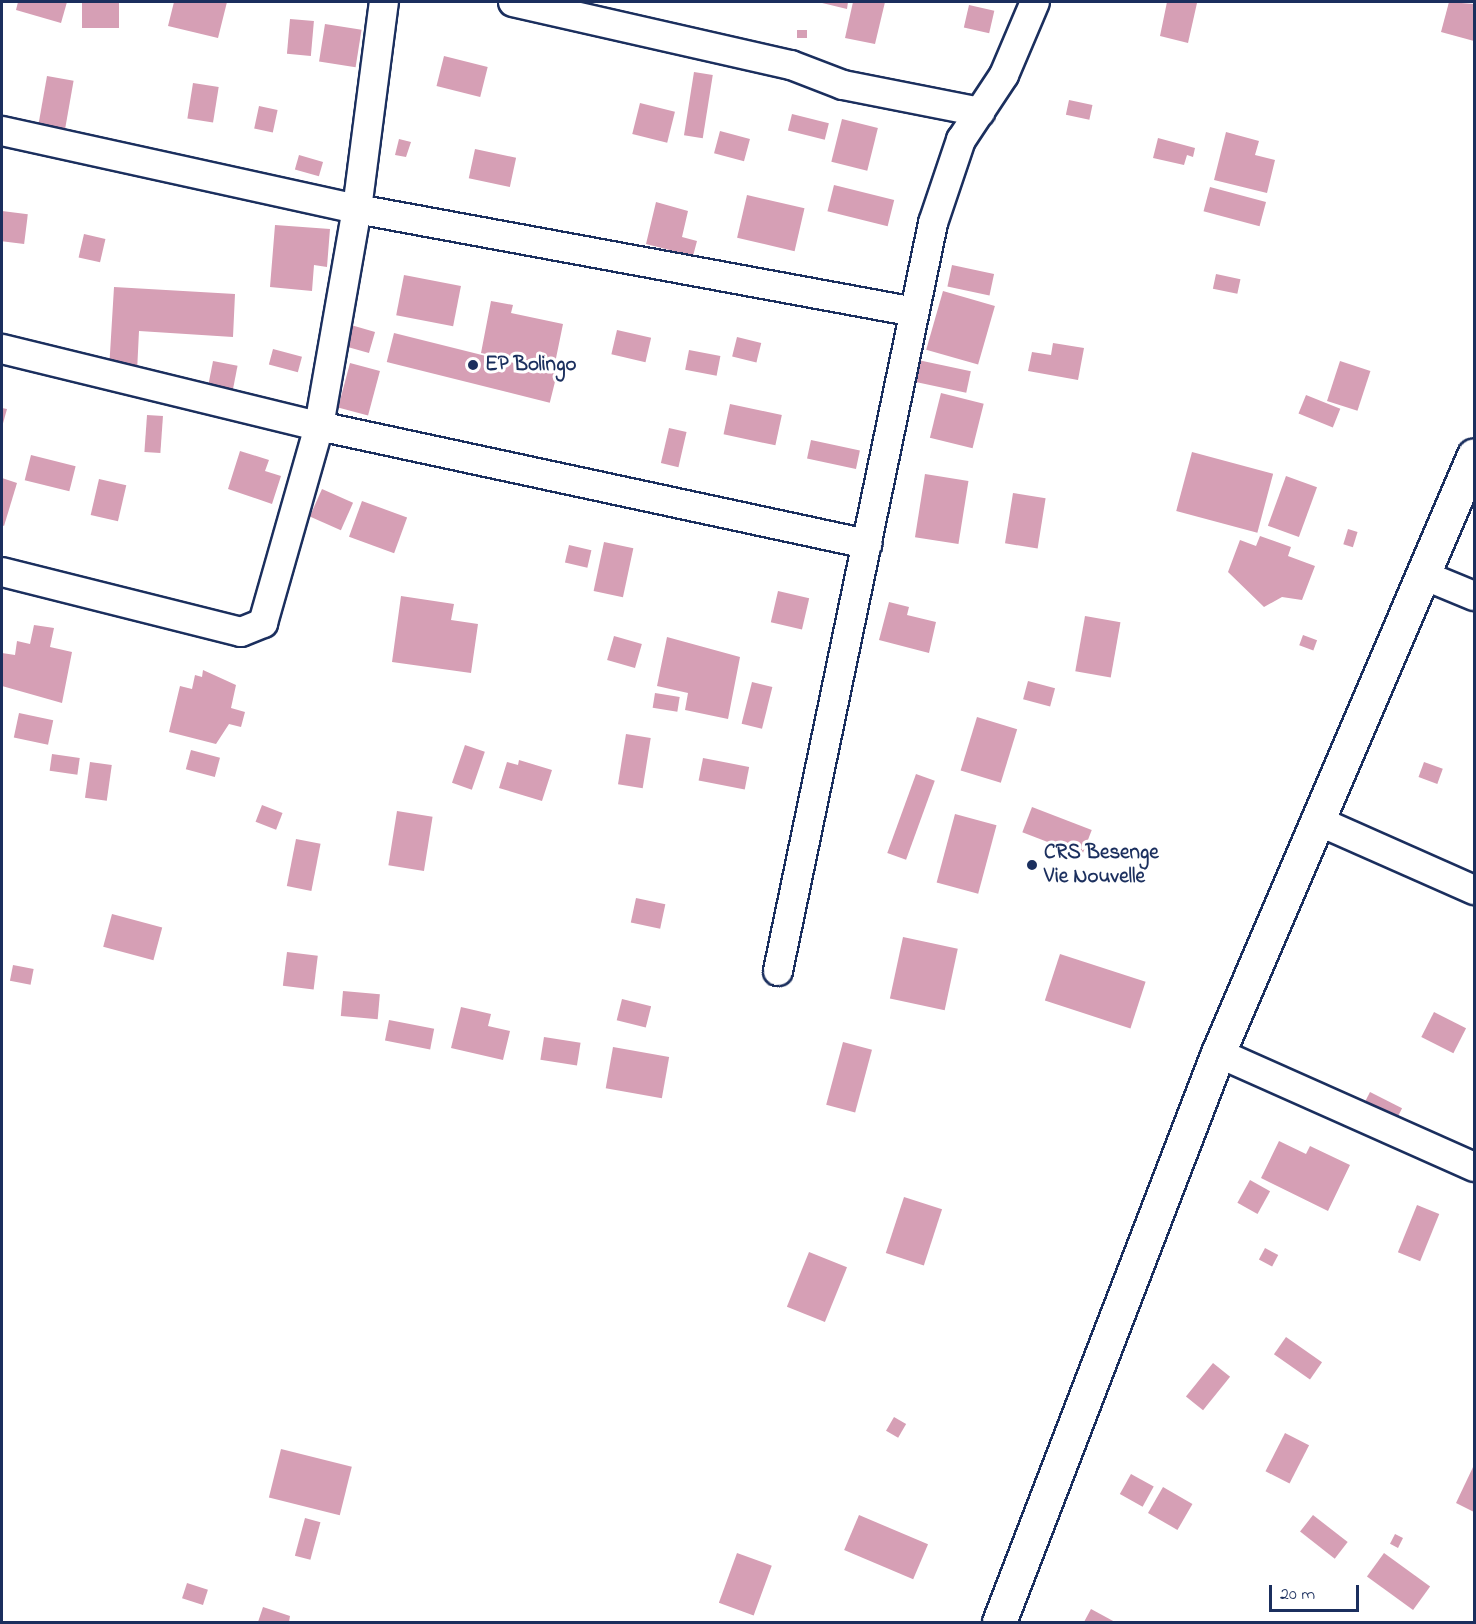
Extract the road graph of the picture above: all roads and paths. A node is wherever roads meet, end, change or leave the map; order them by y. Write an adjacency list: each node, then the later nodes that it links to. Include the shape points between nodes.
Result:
1 (384, 2): 6 (street)
2 (513, 2): 4 (street, via 791,65 843,85)
3 (1035, 2): 4 (street, via 1004,75)
4 (980, 112): 7 (street, via 961,140 933,223)
5 (2, 131): 6 (street)
6 (357, 209): 7 (street); 9 (street)
7 (915, 312): 11 (street)
8 (2, 349): 9 (street)
9 (319, 426): 11 (street); 12 (street, via 263,623 241,632)
10 (1474, 455): 13 (street)
11 (867, 544): 17 (street)
12 (2, 572)
13 (1424, 575): 14 (street); 15 (street)
14 (1474, 596)
15 (1316, 820): 16 (street); 18 (street)
16 (1474, 890)
17 (778, 971)
18 (1218, 1053): 19 (street); 20 (street)
19 (1474, 1167)
20 (999, 1623)

